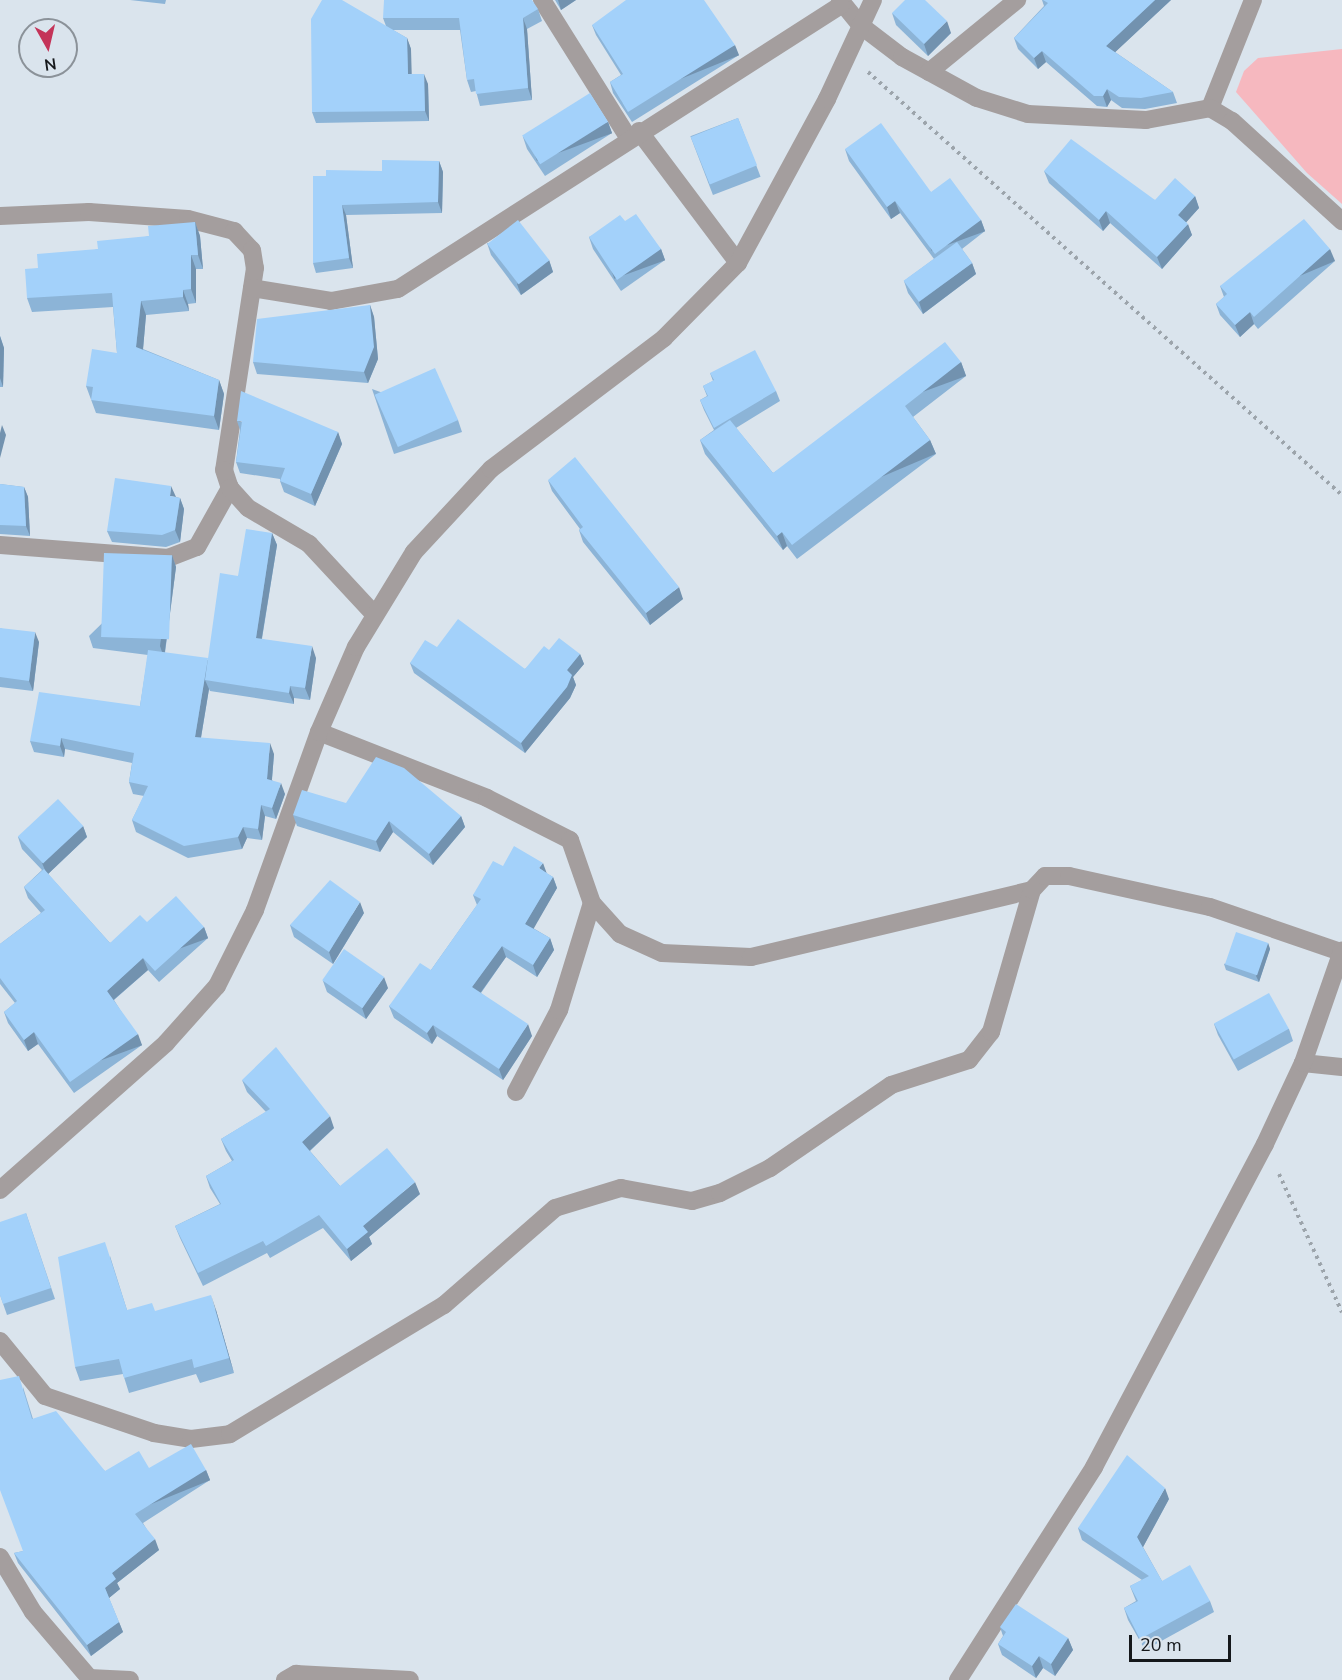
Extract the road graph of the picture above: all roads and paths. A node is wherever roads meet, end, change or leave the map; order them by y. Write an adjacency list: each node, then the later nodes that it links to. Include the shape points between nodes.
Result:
1 (542, 0): 10 (street)
2 (873, 0): 6 (street)
3 (1017, 0): 8 (street)
4 (1253, 0): 9 (street)
5 (840, 3): 6 (street); 10 (street)
6 (860, 25): 7 (street); 8 (street)
7 (847, 53): 13 (street); 16 (path)
8 (929, 72): 9 (street, via 977,98 1028,114 1146,120)
9 (1210, 108): 12 (street, via 1232,121)
10 (634, 134): 13 (street); 14 (street, via 398,289 331,301)
11 (0, 216): 14 (street, via 89,212 188,219 234,231 252,250)
12 (1342, 221)
13 (738, 263): 18 (street, via 664,338 491,469 435,526)
14 (252, 288): 15 (street, via 226,441 224,470)
15 (230, 488): 17 (street, via 197,547 168,558); 18 (street, via 248,508 309,544)
16 (1342, 495)
17 (0, 545)
18 (374, 614): 19 (street)
19 (319, 732): 21 (street, via 487,798 570,840); 27 (street, via 255,910 217,986 166,1043)
20 (1032, 890): 21 (street, via 751,957 662,953 620,934); 22 (street, via 1045,876 1069,876 1210,907); 29 (street, via 991,1032 969,1060 891,1085 770,1168 720,1193 692,1201 621,1188 555,1208 444,1305 231,1434 191,1439 154,1433 45,1396)
21 (592, 903): 25 (street, via 559,1010)
22 (1341, 951): 23 (street)
23 (1304, 1063): 24 (street); 26 (street)
24 (1342, 1067)
25 (516, 1092)
26 (1265, 1144): 28 (path); 35 (street, via 1094,1467)
27 (0, 1190)
28 (1342, 1312)
29 (0, 1341)
30 (0, 1557): 31 (street, via 33,1612)
31 (89, 1679): 32 (street)
32 (130, 1680)
33 (285, 1680): 34 (street, via 296,1674)
34 (410, 1680)
35 (958, 1680)

